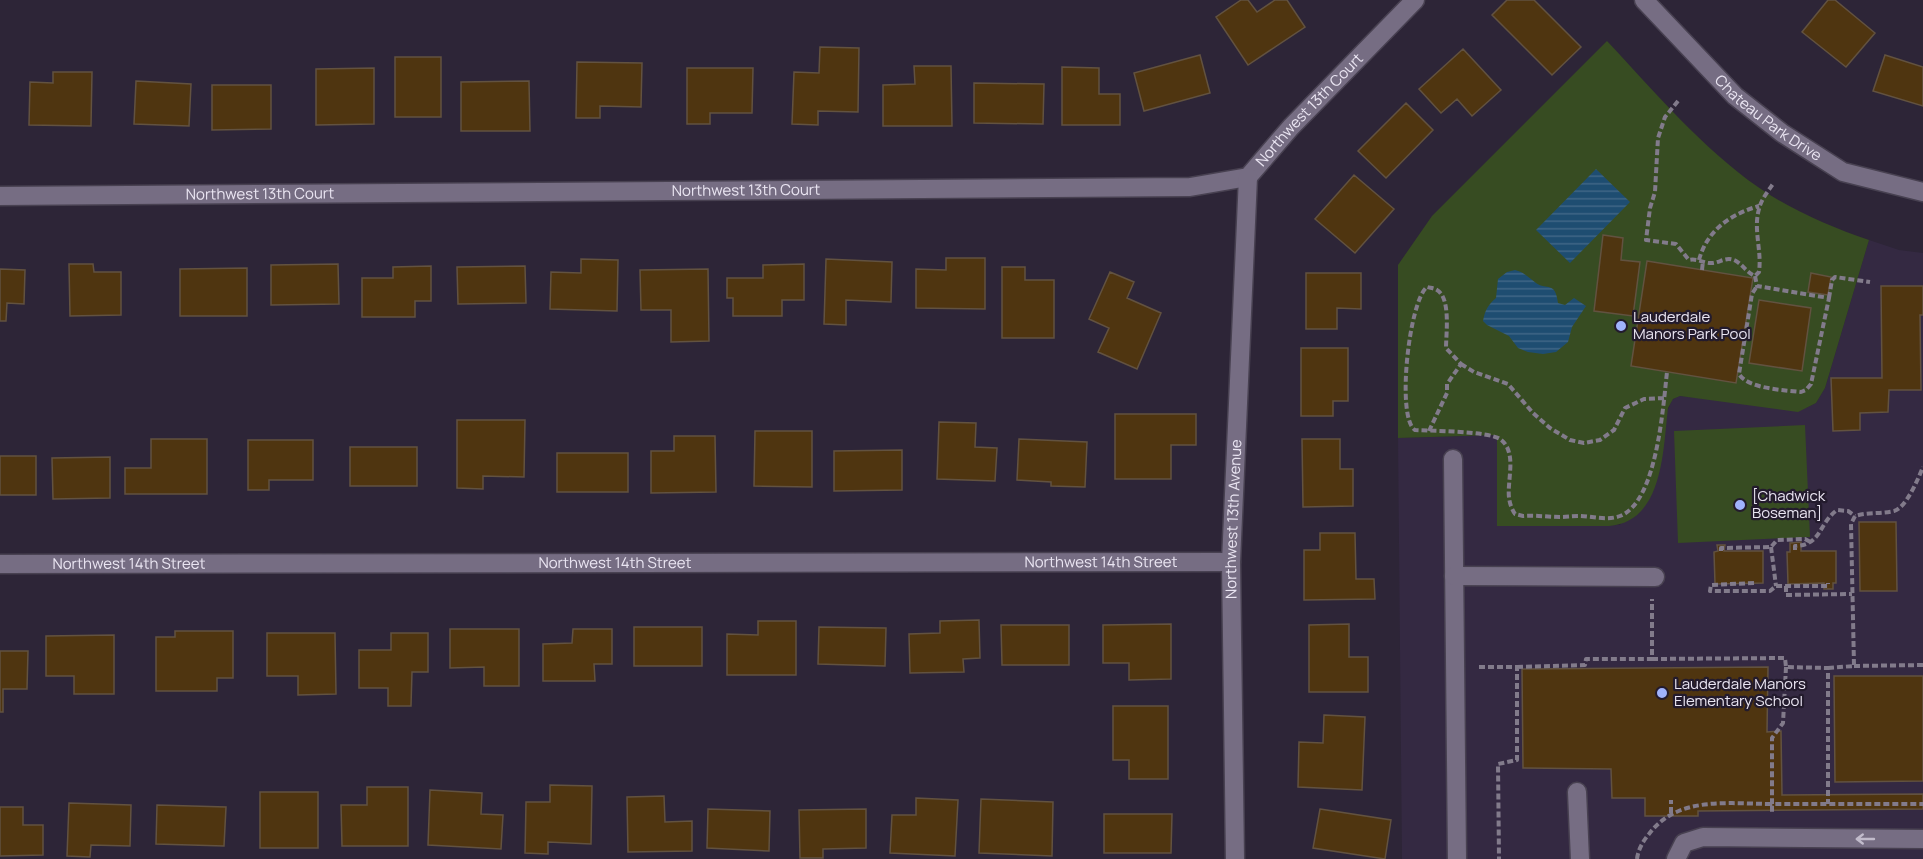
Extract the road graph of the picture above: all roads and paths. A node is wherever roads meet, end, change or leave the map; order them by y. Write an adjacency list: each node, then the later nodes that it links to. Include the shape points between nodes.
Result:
1 (1415, 0): 4 (street, Northwest 13th Court, via 1291,127)
2 (1644, 0): 6 (street, Chateau Park Drive, via 1735,96 1782,133 1843,171)
3 (1678, 102): 9 (path, via 1665,117 1658,138 1656,192 1646,240 1676,244 1689,260)
4 (1248, 177): 7 (street, Northwest 13th Court, via 1190,187); 26 (street, Northwest 13th Avenue)
5 (1773, 184): 8 (path)
6 (1923, 192)
7 (0, 196)
8 (1759, 206): 9 (path, via 1715,230 1706,240); 11 (path, via 1756,221 1761,260)
9 (1701, 261): 10 (path); 11 (path, via 1734,260)
10 (1702, 270)
11 (1755, 276): 13 (path)
12 (1870, 282): 14 (path, via 1835,277)
13 (1757, 286): 14 (path); 14 (path, via 1752,294 1739,374 1750,384 1806,390 1811,384)
14 (1829, 298)
15 (1461, 364): 17 (path, via 1508,384 1550,428 1584,443 1600,440 1614,430 1625,408 1644,399); 18 (path, via 1447,384 1447,393); 18 (path, via 1446,348 1443,298 1427,287 1418,299 1408,346 1406,397 1411,427)
16 (1666, 372): 17 (path)
17 (1664, 398): 18 (path, via 1661,426 1642,495 1620,516 1608,518 1515,514 1508,492 1511,461 1500,439)
18 (1430, 431)
19 (1453, 459): 28 (street)
20 (1923, 467): 21 (path, via 1914,488 1896,511)
21 (1855, 516): 22 (path, via 1837,510); 34 (path, via 1851,524)
22 (1812, 543): 23 (path, via 1777,540); 24 (path, via 1796,546)
23 (1771, 547): 25 (path); 32 (path)
24 (1795, 550)
25 (1721, 551)
26 (1231, 562): 27 (street, Northwest 14th Street); 48 (street, Northwest 13th Avenue)
27 (0, 564)
28 (1454, 576): 29 (street); 38 (street)
29 (1654, 577): 35 (path)
30 (1754, 583): 32 (path, via 1710,585 1710,591 1770,591)
31 (1828, 583): 33 (path)
32 (1776, 586): 33 (path)
33 (1786, 586): 34 (path, via 1786,595)
34 (1852, 594): 37 (path)
35 (1653, 659): 39 (path, via 1586,659 1585,665); 40 (path, via 1785,658)
36 (1923, 665): 37 (path)
37 (1854, 666): 41 (path)
38 (1455, 667): 39 (path); 49 (street)
39 (1517, 667): 50 (path, via 1517,760 1498,764)
40 (1786, 667): 41 (path); 44 (path, via 1783,723 1772,738 1772,804)
41 (1828, 668): 44 (path)
42 (1577, 792): 51 (street)
43 (1671, 800): 46 (path)
44 (1828, 804): 45 (path)
45 (1923, 804)
46 (1671, 813)
47 (1923, 839): 52 (street, one-way to 52, via 1703,837 1684,843)
48 (1235, 859)
49 (1457, 859)
50 (1499, 859)
51 (1580, 859)
52 (1676, 859)

